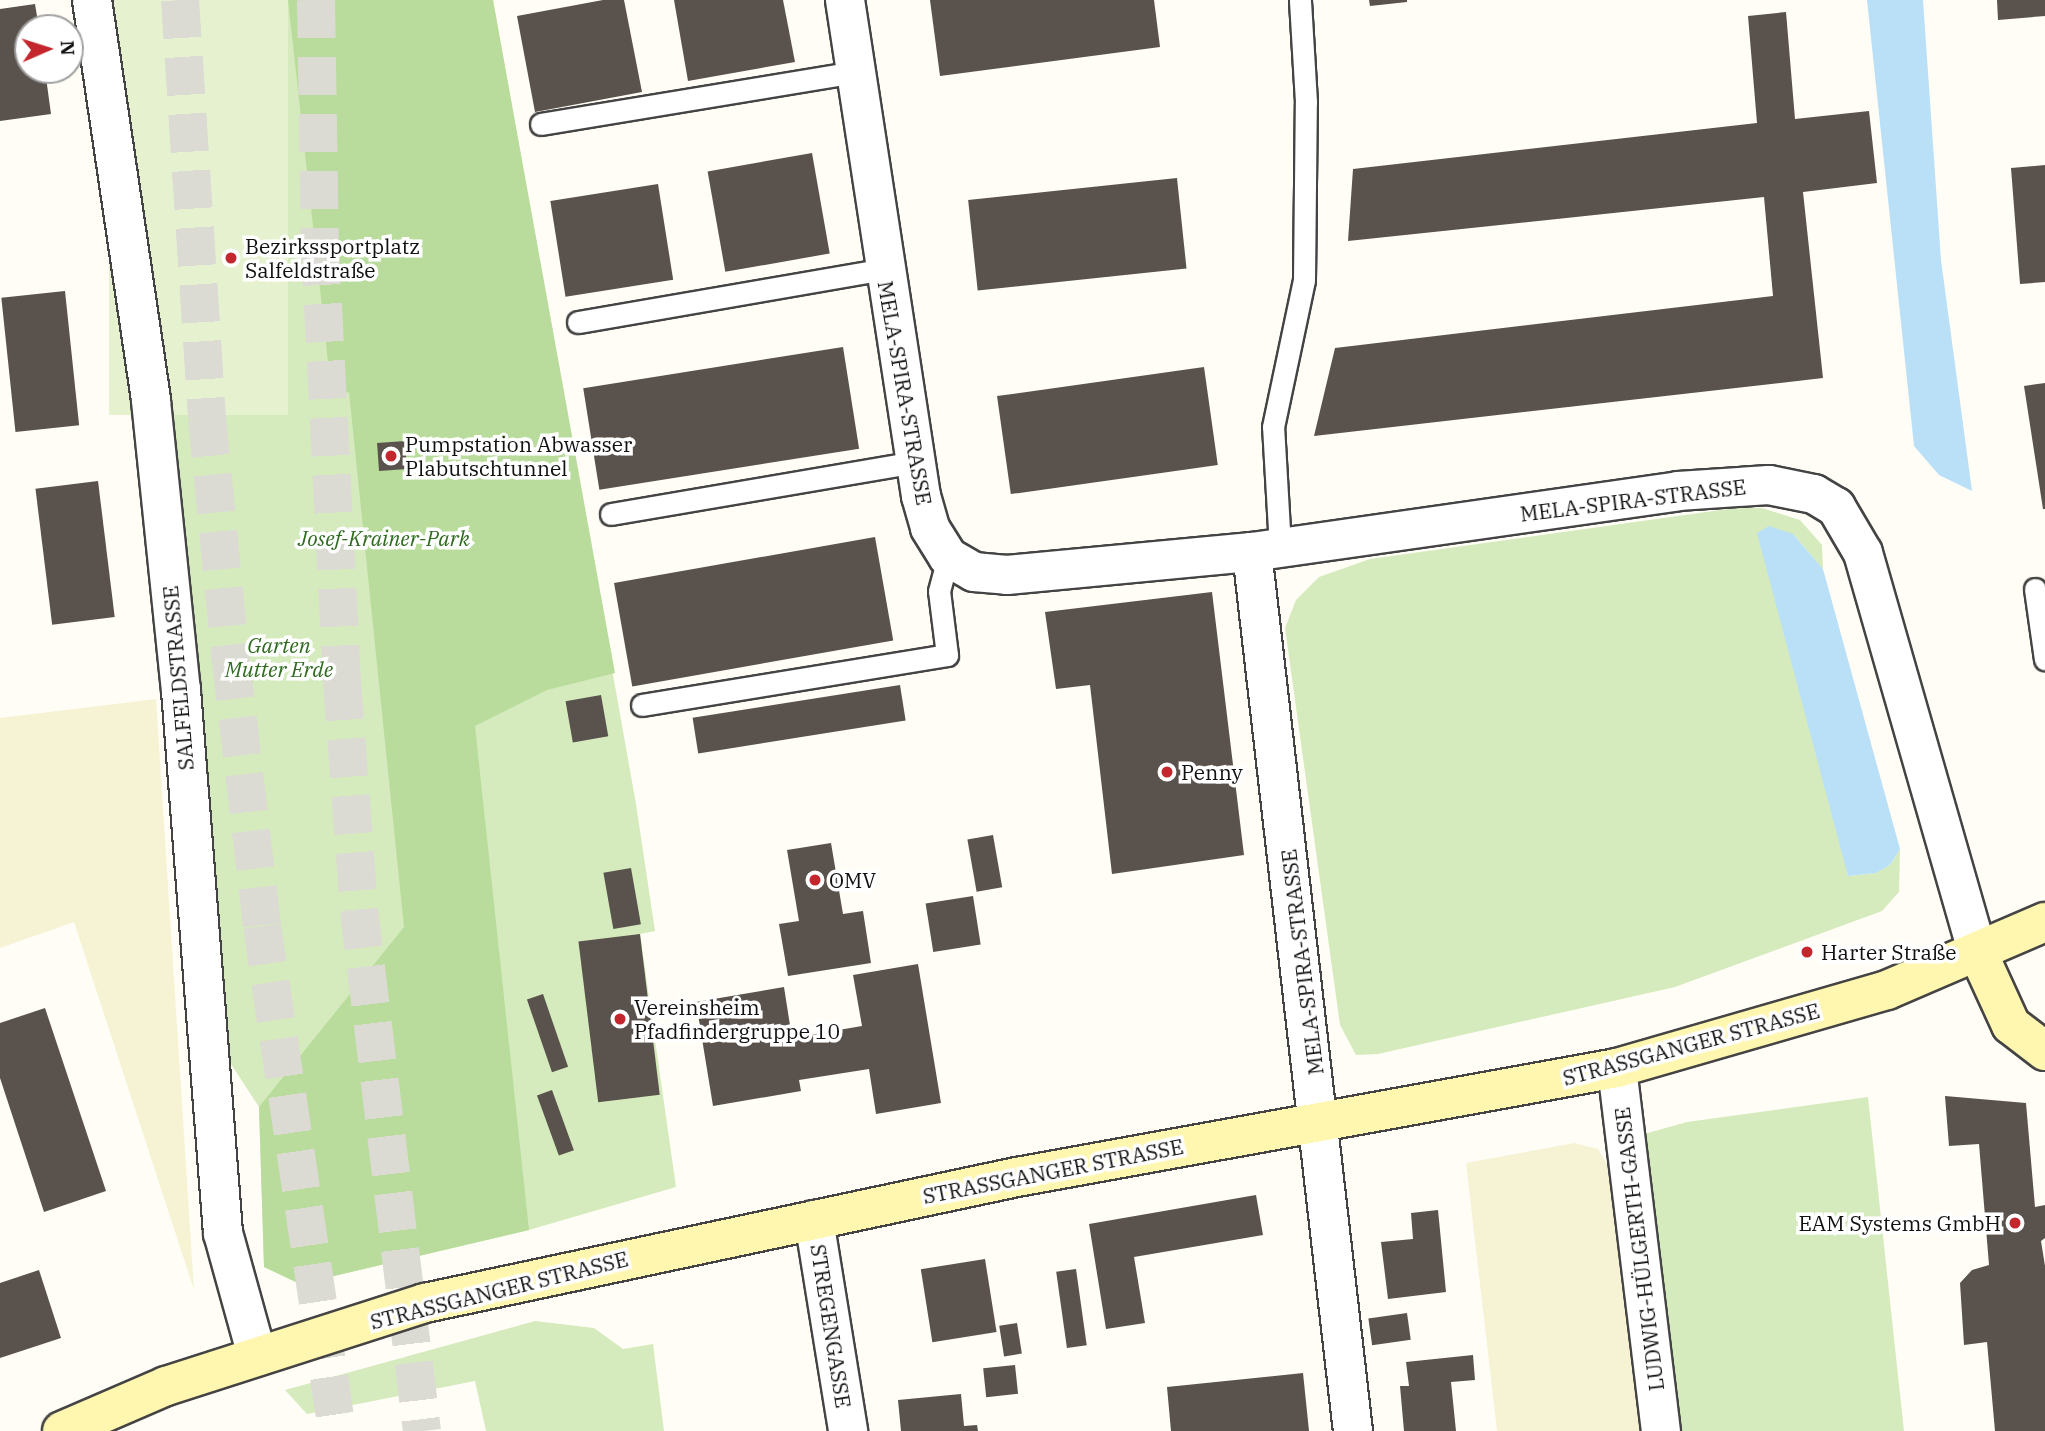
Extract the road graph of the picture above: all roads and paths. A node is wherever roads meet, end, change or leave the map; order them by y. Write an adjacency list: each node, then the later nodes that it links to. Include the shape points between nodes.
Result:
1 (92, 0): 21 (street, SALFELDSTRASSE, via 152,415 181,690 223,1233)
2 (845, 0): 4 (street, MELA-SPIRA-STRASSE)
3 (1300, 0): 10 (lane, via 1306,102 1304,279 1273,427)
4 (855, 72): 5 (lane); 6 (street, MELA-SPIRA-STRASSE)
5 (541, 124)
6 (884, 270): 7 (lane); 8 (street, MELA-SPIRA-STRASSE)
7 (578, 322)
8 (915, 462): 9 (lane); 11 (street, MELA-SPIRA-STRASSE, via 930,528)
9 (611, 514)
10 (1266, 550): 11 (street, MELA-SPIRA-STRASSE, via 1007,575 974,572); 16 (street, MELA-SPIRA-STRASSE, via 1678,491 1769,485 1814,494 1836,508 1863,553); 19 (street, MELA-SPIRA-STRASSE)
11 (948, 557): 14 (lane, via 939,591 947,655)
12 (2035, 589): 13 (lane)
13 (2045, 659)
14 (642, 705)
15 (2045, 922): 16 (street, STRASSGANGER STRASSE)
16 (1978, 953): 17 (street, via 2011,1025); 18 (street, STRASSGANGER STRASSE, via 1887,990)
17 (2045, 1051)
18 (1618, 1068): 19 (street, STRASSGANGER STRASSE); 25 (street, LUDWIG-HÜLGERTH-GASSE)
19 (1321, 1122): 20 (street, STRASSGANGER STRASSE, via 1217,1138); 24 (street, MELA-SPIRA-STRASSE)
20 (814, 1220): 21 (street, STRASSGANGER STRASSE, via 425,1303); 23 (street, STREGENGASSE)
21 (257, 1356): 22 (street, STRASSGANGER STRASSE, via 166,1386)
22 (62, 1431)
23 (848, 1431)
24 (1353, 1431)
25 (1661, 1431)

